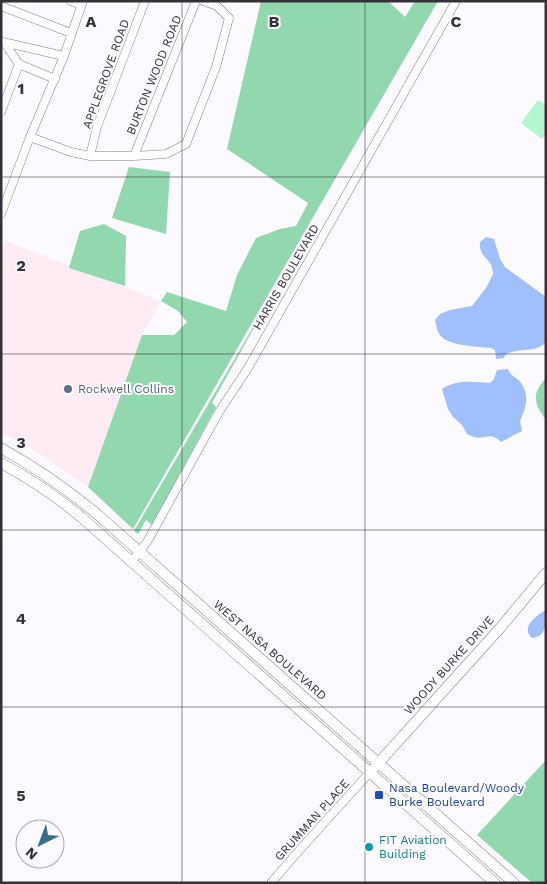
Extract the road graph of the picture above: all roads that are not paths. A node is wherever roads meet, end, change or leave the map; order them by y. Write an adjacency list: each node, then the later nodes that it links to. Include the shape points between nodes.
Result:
1 (71, 1): 6 (street)
2 (145, 1): 16 (street, APPLEGROVE ROAD, via 97,127)
3 (196, 1): 17 (street, BURTON WOOD ROAD)
4 (203, 1): 17 (street, via 217,6 229,18 216,67 186,144 166,154)
5 (456, 1): 21 (street, HARRIS BOULEVARD)
6 (82, 3): 8 (street)
7 (1, 6): 8 (street)
8 (71, 33): 10 (street)
9 (2, 42): 10 (street); 11 (street)
10 (64, 56): 12 (street)
11 (19, 64): 12 (street); 13 (street)
12 (54, 79): 15 (street)
13 (5, 92): 14 (street)
14 (1, 112)
15 (30, 137): 16 (street); 18 (street)
16 (90, 156): 17 (street)
17 (134, 156)
18 (2, 211)
19 (1, 448): 21 (main road, WEST NASA BOULEVARD, via 67,490)
20 (1, 463): 22 (main road, WEST NASA BOULEVARD, via 62,501)
21 (140, 552): 22 (street, HARRIS BOULEVARD); 24 (main road, WEST NASA BOULEVARD)
22 (132, 561): 25 (main road, WEST NASA BOULEVARD)
23 (546, 573): 26 (main road, WOODY BURKE DRIVE)
24 (214, 617): 25 (main road); 26 (main road, WEST NASA BOULEVARD)
25 (205, 627): 27 (main road, WEST NASA BOULEVARD)
26 (378, 762): 27 (main road, WOODY BURKE DRIVE); 30 (main road, WEST NASA BOULEVARD)
27 (370, 772): 28 (street, GRUMMAN PLACE); 29 (main road, WEST NASA BOULEVARD)
28 (271, 883)
29 (495, 883)
30 (514, 883)

